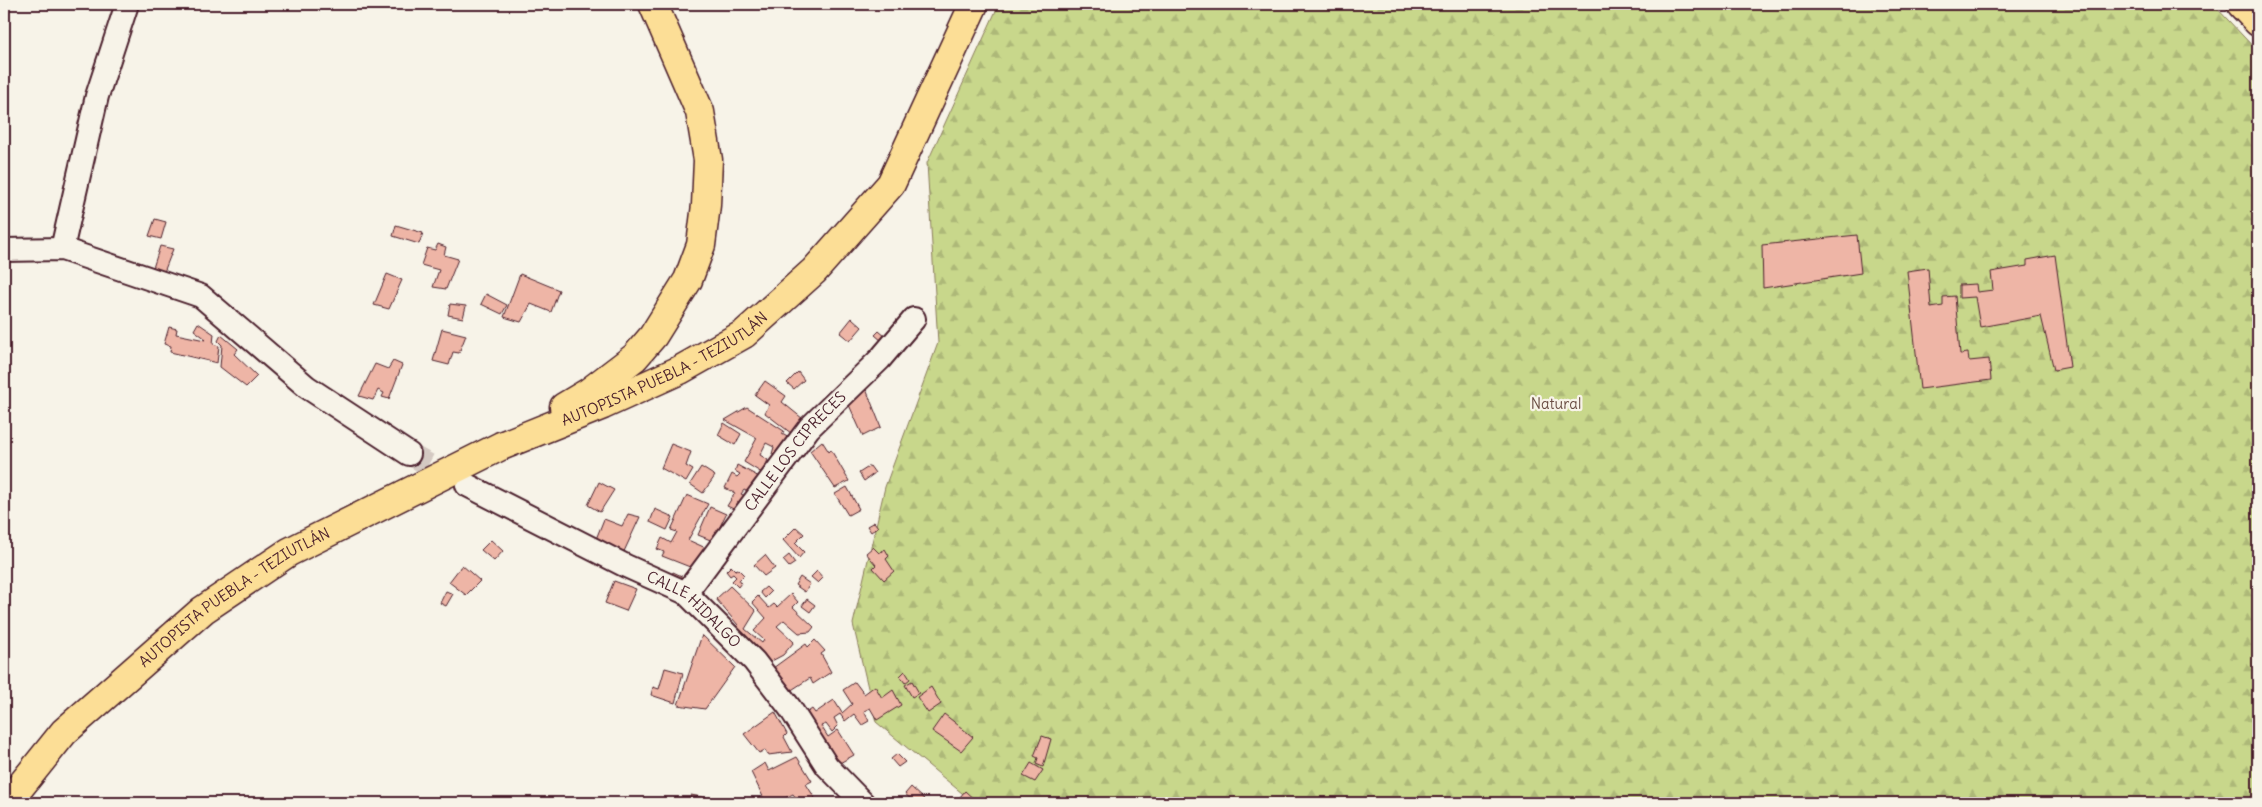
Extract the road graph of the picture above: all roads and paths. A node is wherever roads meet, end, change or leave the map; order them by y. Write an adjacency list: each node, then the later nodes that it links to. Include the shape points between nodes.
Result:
1 (127, 4): 6 (street, via 97,96)
2 (654, 4): 9 (main road, AUTOPISTA PUEBLA - TEZIUTLÁN, via 700,112 708,160 701,245 688,280 653,336 635,356 589,392)
3 (974, 4): 9 (main road, AUTOPISTA PUEBLA - TEZIUTLÁN, via 891,184 814,271 744,334 680,370)
4 (2241, 4): 5 (main road)
5 (2258, 22)
6 (62, 249): 7 (street); 10 (street, via 201,296 307,387)
7 (4, 250)
8 (914, 319): 12 (street, CALLE LOS CIPRECES, via 880,359 809,428)
9 (501, 446): 14 (main road, AUTOPISTA PUEBLA - TEZIUTLÁN, via 289,552 203,610 64,732)
10 (409, 454)
11 (467, 485): 12 (street, CALLE HIDALGO)
12 (686, 593): 13 (street, CALLE HIDALGO, via 754,661)
13 (856, 802)
14 (7, 803)

